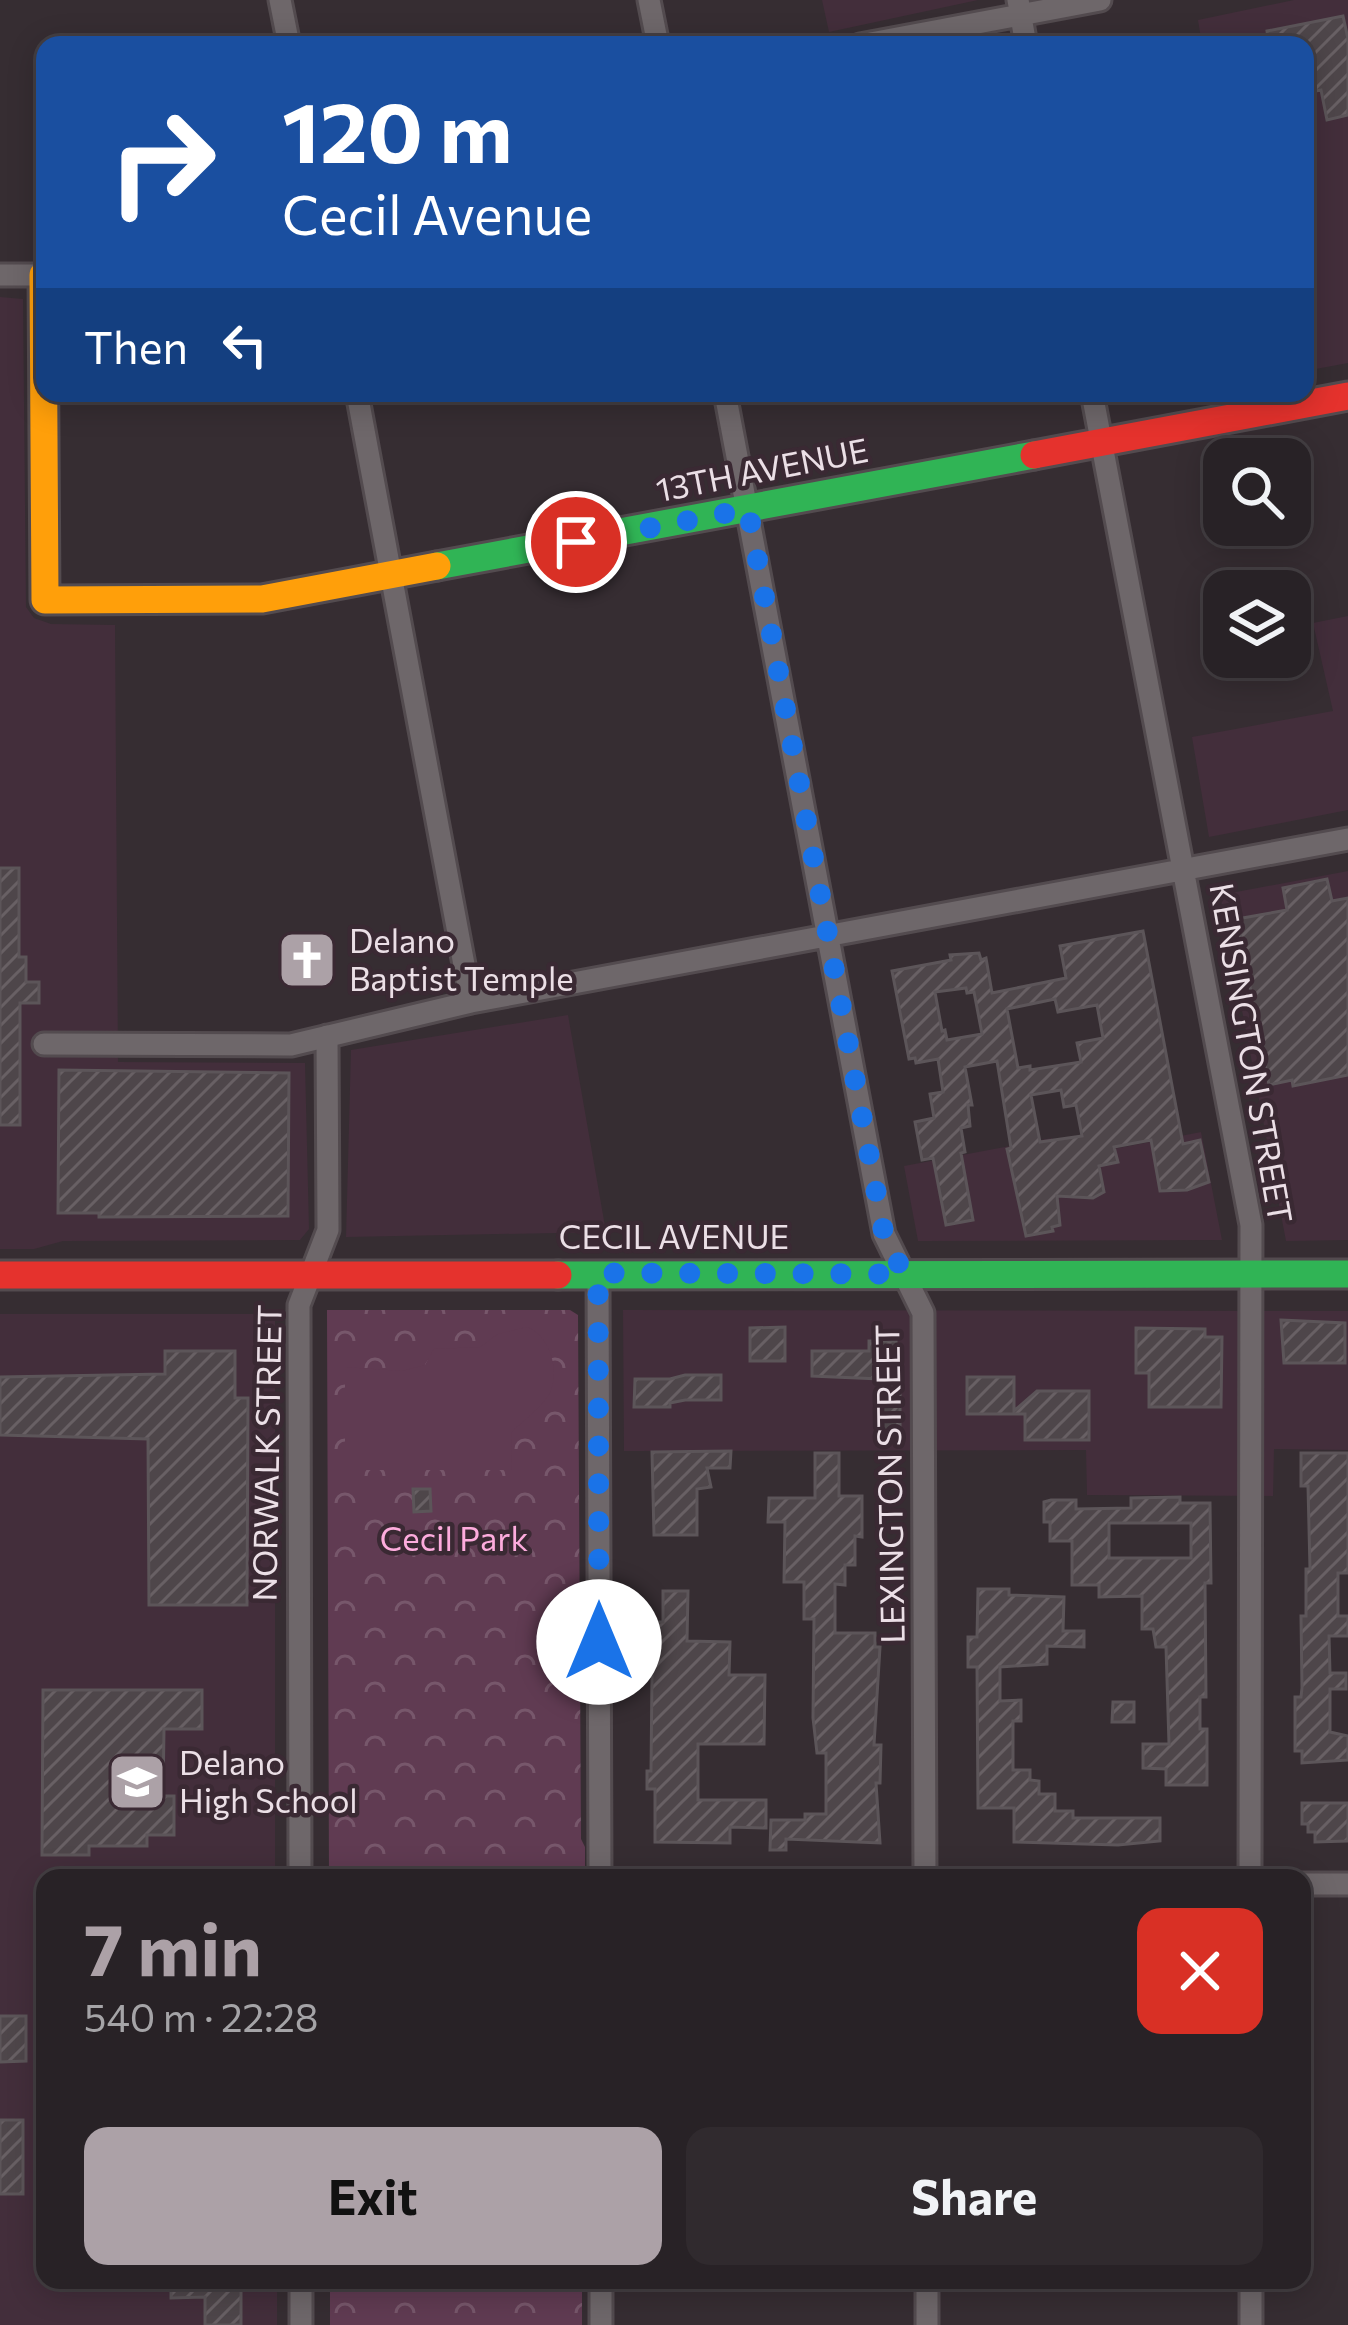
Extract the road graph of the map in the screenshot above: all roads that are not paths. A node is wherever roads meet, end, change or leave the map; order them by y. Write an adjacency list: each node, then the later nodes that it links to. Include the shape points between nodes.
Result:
1 (280, 0): 5 (street)
2 (650, 0): 6 (street)
3 (1100, 0): 4 (street)
4 (1019, 7): 7 (street)
5 (287, 36)
6 (656, 36)
7 (898, 36)
8 (0, 275): 9 (street)
9 (36, 275)
10 (1348, 396): 15 (street, 13TH AVENUE)
11 (44, 402): 17 (street, 13TH AVENUE, via 44,599 262,599)
12 (359, 402): 17 (street)
13 (727, 402): 16 (street, LEXINGTON STREET)
14 (1094, 402): 15 (street, KENSINGTON STREET)
15 (1101, 442): 16 (street, 13TH AVENUE); 19 (street, KENSINGTON STREET)
16 (748, 509): 17 (street, 13TH AVENUE); 20 (street, LEXINGTON STREET)
17 (392, 575): 21 (street)
18 (1348, 839): 19 (street)
19 (1185, 870): 20 (street); 29 (street, KENSINGTON STREET, via 1251,1225)
20 (828, 934): 21 (street); 26 (street, LEXINGTON STREET, via 884,1234)
21 (471, 1003): 22 (street)
22 (327, 1036): 23 (street, via 291,1045); 24 (street, NORWALK STREET, via 328,1230)
23 (44, 1044)
24 (313, 1272): 25 (street, CECIL AVENUE); 28 (street, CECIL AVENUE); 30 (street, NORWALK STREET, via 299,1306)
25 (598, 1273): 26 (street, CECIL AVENUE); 31 (street)
26 (904, 1274): 29 (street, CECIL AVENUE); 32 (street, LEXINGTON STREET, via 923,1313)
27 (1348, 1274): 29 (street, CECIL AVENUE)
28 (0, 1275)
29 (1250, 1275): 33 (street, KENSINGTON STREET)
30 (300, 1869)
31 (601, 1869)
32 (926, 1869)
33 (1250, 1869)
34 (1311, 1884): 35 (street)
35 (1348, 1884)
36 (301, 2289): 40 (street)
37 (601, 2289): 41 (street)
38 (927, 2289): 42 (street)
39 (1251, 2289): 43 (street)
40 (302, 2325)
41 (601, 2325)
42 (927, 2325)
43 (1251, 2325)

